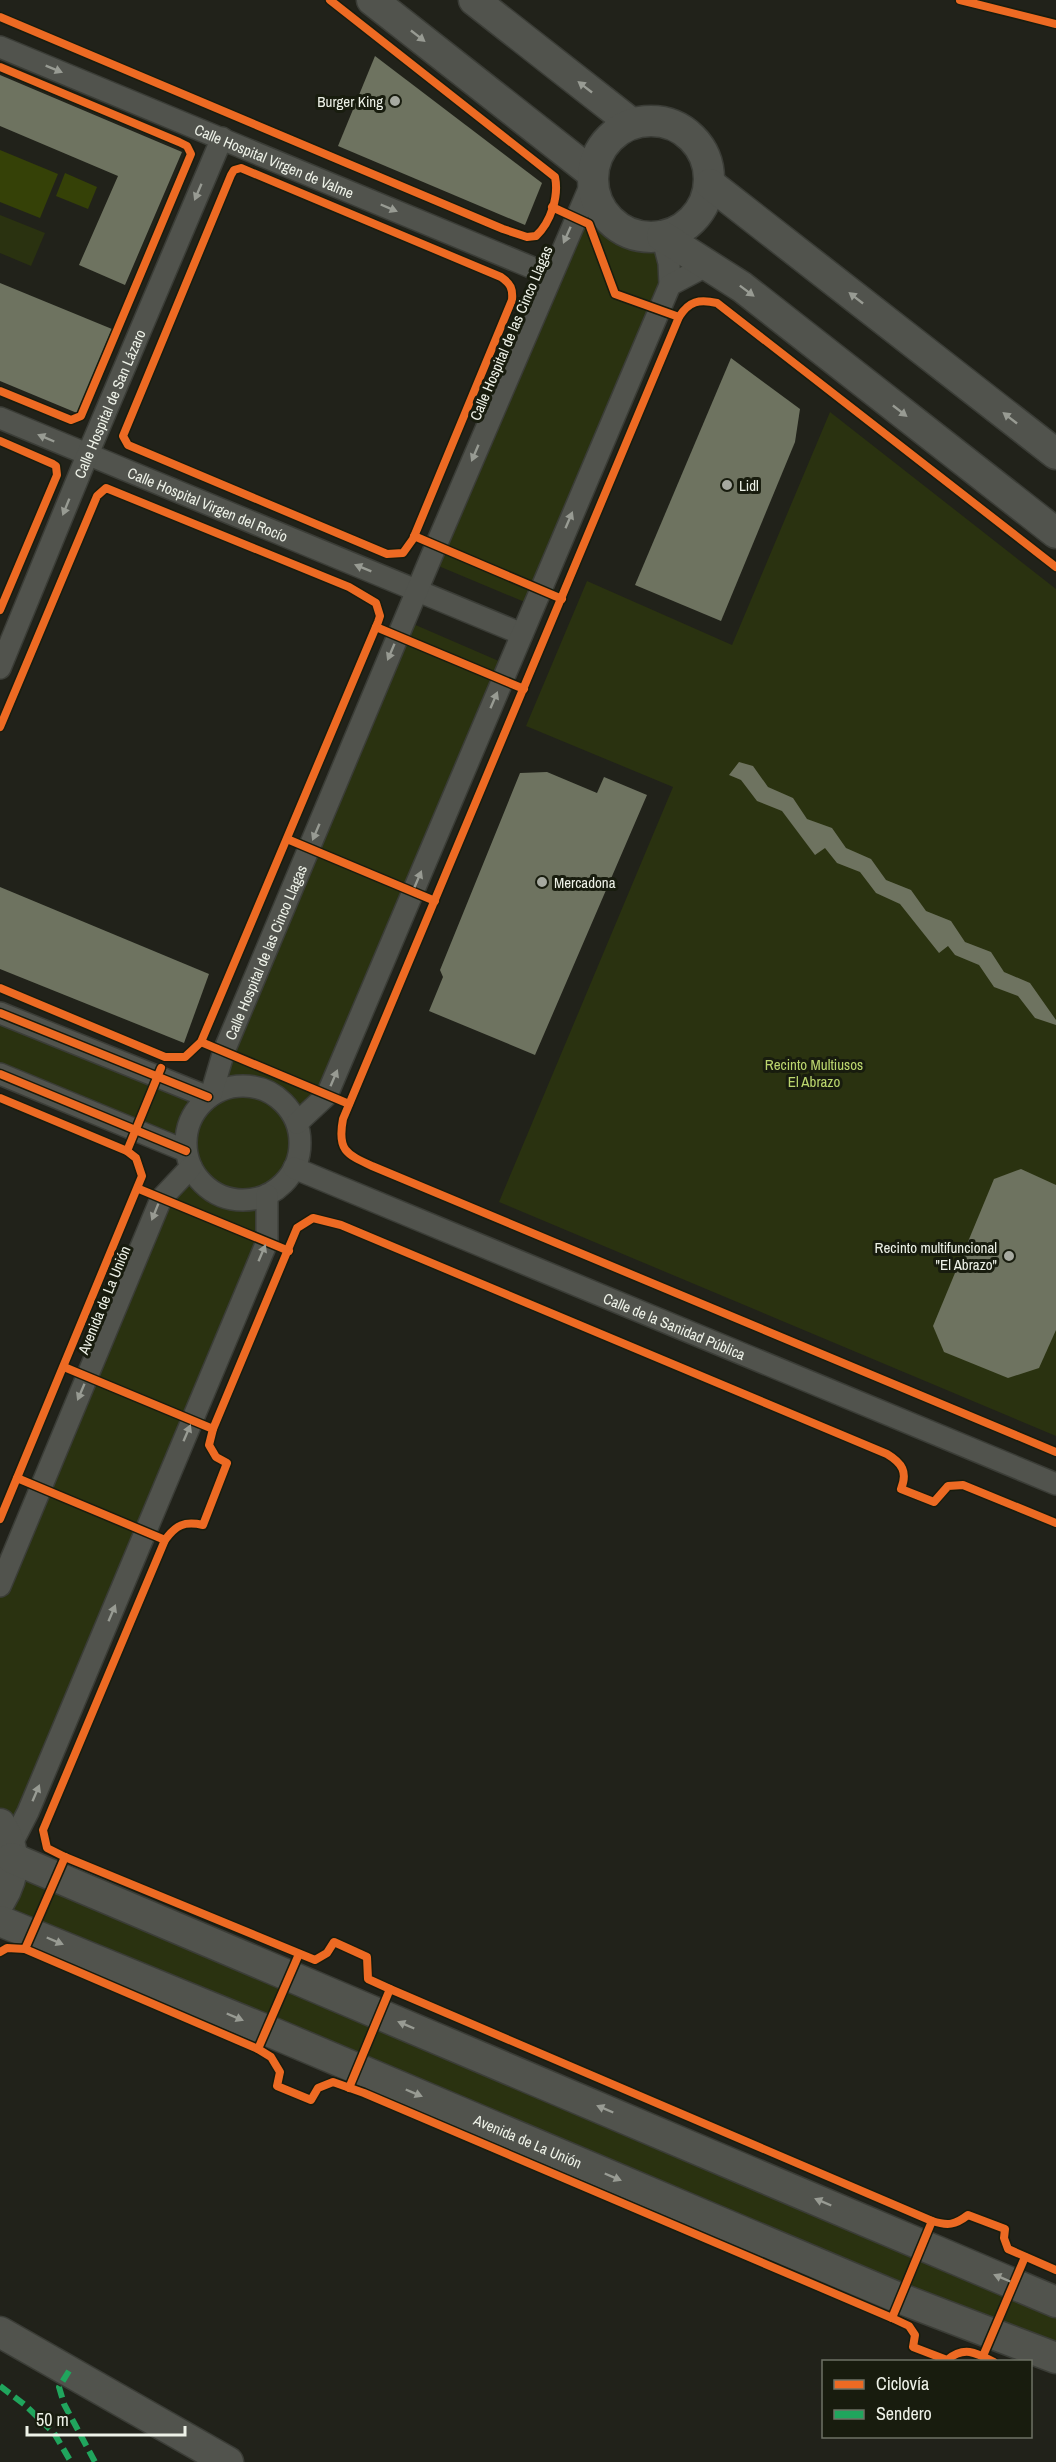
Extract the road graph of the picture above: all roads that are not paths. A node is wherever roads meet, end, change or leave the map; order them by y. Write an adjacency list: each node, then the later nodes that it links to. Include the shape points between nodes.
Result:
1 (372, 0): 6 (main road, one-way to 6)
2 (474, 0): 4 (main road, one-way to 2)
3 (0, 47): 5 (street, Calle Hospital Virgen de Valme, one-way to 5)
4 (631, 123): 6 (main road, via 612,134 598,152); 7 (main road, via 665,121 693,138 709,167)
5 (222, 138): 10 (street, Calle Hospital Virgen de Valme, one-way to 10); 14 (street, Calle Hospital de San Lázaro, one-way to 14)
6 (592, 177): 8 (main road, via 599,206 615,225 646,237); 10 (street, Calle Hospital de las Cinco Llagas, one-way to 10)
7 (710, 184): 8 (main road, via 697,214 686,226); 13 (main road, one-way to 7)
8 (663, 236): 9 (main road); 11 (street)
9 (708, 265): 11 (street); 15 (main road, one-way to 15)
10 (550, 275): 16 (street, Calle Hospital de las Cinco Llagas, one-way to 16)
11 (670, 285): 17 (street, one-way to 11)
12 (0, 418): 14 (street, Calle Hospital Virgen del Rocío, one-way to 12)
13 (1056, 454)
14 (87, 456): 16 (street, Calle Hospital Virgen del Rocío, one-way to 14); 18 (street, Calle Hospital de San Lázaro, one-way to 18)
15 (1056, 533)
16 (417, 590): 17 (street, Calle Hospital Virgen del Rocío); 21 (street, Calle Hospital de las Cinco Llagas, one-way to 21, via 224,1051)
17 (522, 634): 22 (street, one-way to 17, via 327,1095)
18 (0, 668)
19 (0, 1013): 21 (street)
20 (0, 1074): 23 (street)
21 (210, 1096): 22 (street, via 242,1086 259,1088 275,1095); 23 (street, via 190,1121)
22 (297, 1122): 24 (street, via 301,1141)
23 (189, 1159): 25 (street, via 201,1182 215,1193 249,1200); 27 (street, Avenida de La Unión, one-way to 27, via 160,1199)
24 (294, 1168): 25 (street, via 280,1187); 26 (street, Calle de la Sanidad Pública)
25 (267, 1195): 28 (street, one-way to 25, via 28,1812 267,1242)
26 (1056, 1484)
27 (0, 1586)
28 (8, 1843): 29 (main road, via 9,1885); 31 (main road, one-way to 28)
29 (0, 1901)
30 (0, 1921): 33 (main road, Avenida de La Unión, one-way to 33, via 899,2298)
31 (1056, 2302)
32 (0, 2332): 34 (main road)
33 (1056, 2358)
34 (228, 2462)

